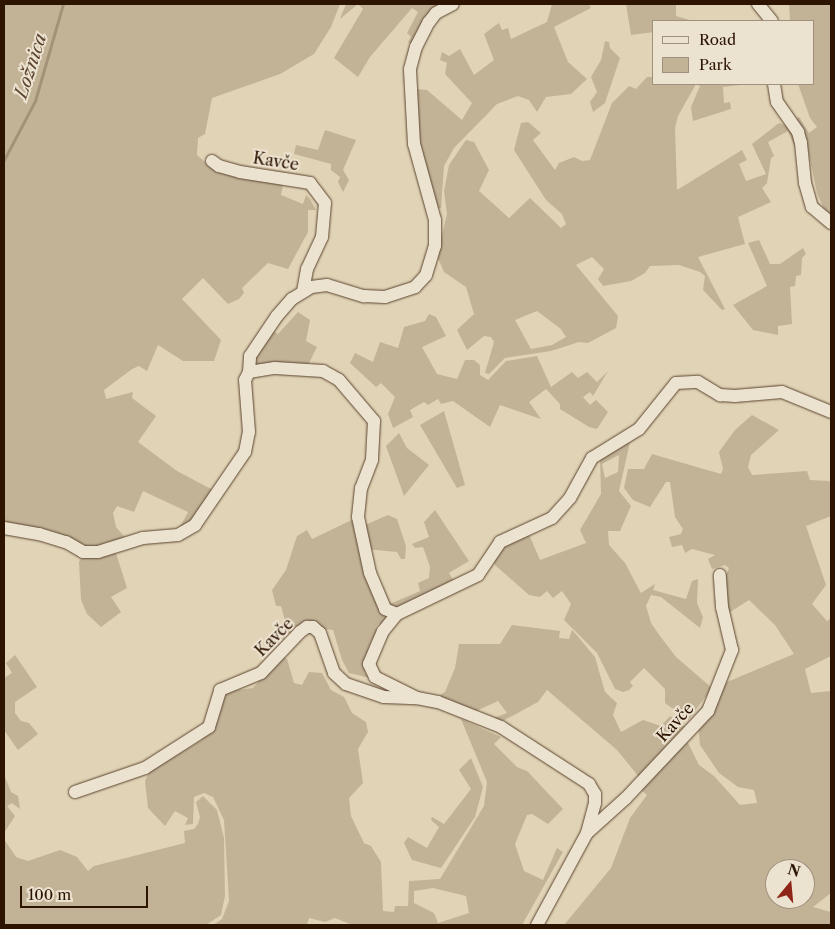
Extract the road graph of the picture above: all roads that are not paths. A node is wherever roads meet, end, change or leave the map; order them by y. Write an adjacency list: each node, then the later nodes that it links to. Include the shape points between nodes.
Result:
1 (453, 4): 7 (street, via 436,13 429,22 416,47 410,70 414,144 434,220 435,246 426,275 415,287 385,297 364,296 327,285 318,285)
2 (758, 4): 3 (street)
3 (771, 20)
4 (774, 85): 6 (street, via 777,102 802,143 805,183 812,207)
5 (212, 161): 7 (street, Kavče, via 240,172 310,183 325,203 322,237 307,269)
6 (831, 223)
7 (303, 292): 8 (street, via 285,307 250,356)
8 (249, 372): 10 (street, via 245,380 249,432 245,452 195,524 184,532 164,538 143,538 98,552 83,552 66,542); 12 (street, via 275,368 323,371 339,380 374,421 372,460 361,488 358,517 370,573 385,609)
9 (831, 412): 12 (street, via 782,392 735,396 720,394 698,382 676,383 639,430 592,458 570,498 552,518 500,542 478,575)
10 (4, 528)
11 (720, 575): 15 (street, Kavče, via 722,607 732,650 708,711 626,798)
12 (397, 614): 13 (street, Kavče, via 384,631 369,664 375,677)
13 (417, 698): 14 (street, Kavče, via 384,697 346,684 334,673 320,633 307,627 261,672 220,690 210,727 145,768); 15 (street, Kavče, via 438,702 501,727 590,784 595,803)
14 (75, 792)
15 (587, 833): 16 (street, Kavče)
16 (537, 925)

